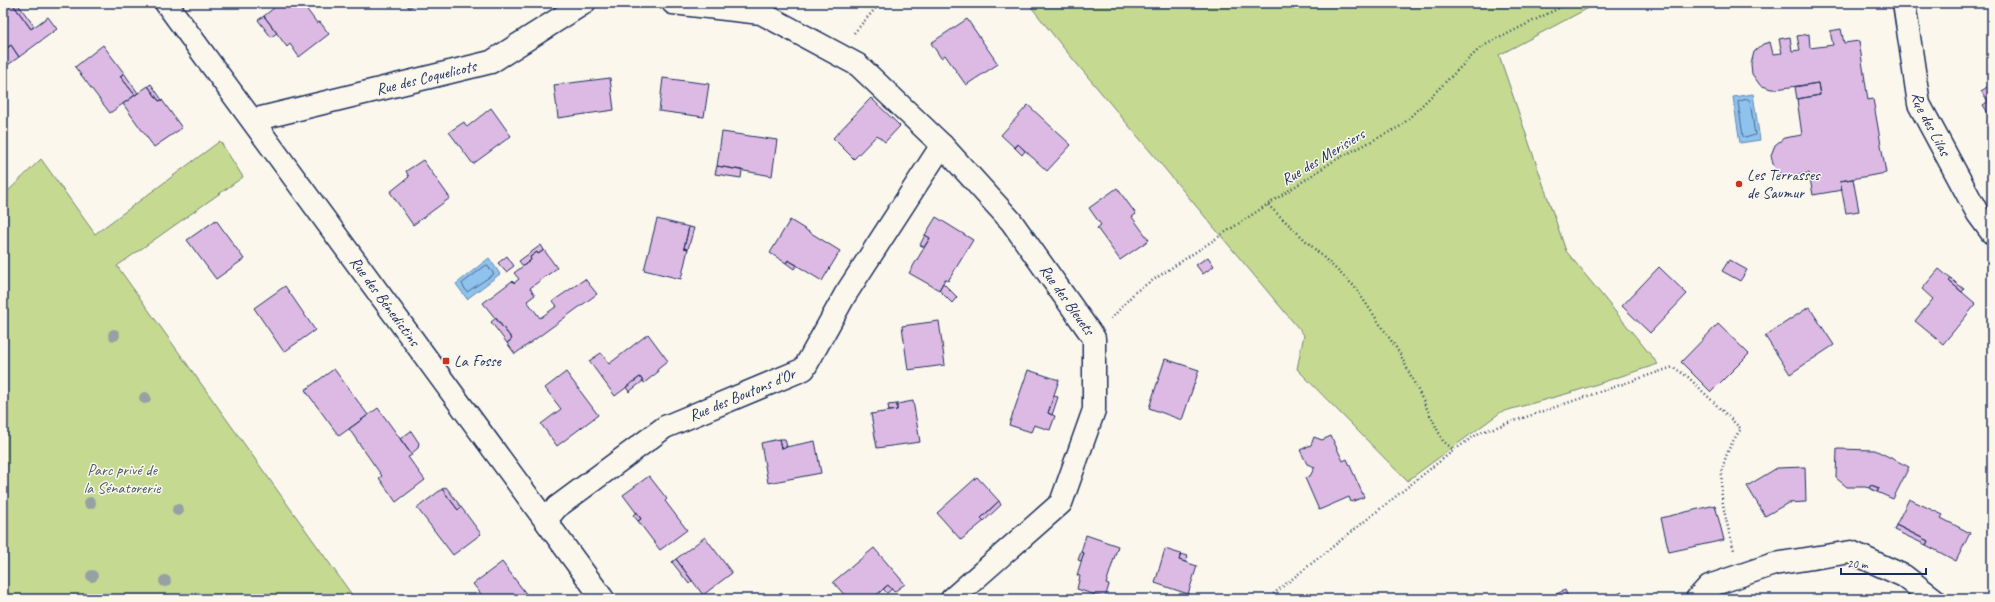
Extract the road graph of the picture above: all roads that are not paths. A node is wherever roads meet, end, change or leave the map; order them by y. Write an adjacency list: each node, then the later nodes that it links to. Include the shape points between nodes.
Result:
1 (166, 3): 5 (street, Rue des Bénedictins)
2 (584, 3): 5 (street, Rue des Coquelicots, via 491,62)
3 (673, 3): 6 (street, Rue des Bleuets, via 761,13 858,65)
4 (1904, 3): 7 (street, Rue des Lilas, via 1920,104 1978,214)
5 (253, 120): 8 (street, Rue des Bénedictins)
6 (942, 145): 8 (street, Rue des Boutons d'Or, via 845,295 804,369 665,427 557,507); 10 (street, Rue des Bleuets, via 1011,221 1094,338 1094,410 1061,503)
7 (1992, 233)
8 (546, 520): 9 (street, Rue des Bénedictins)
9 (603, 599)
10 (952, 599)
11 (1697, 599): 12 (street, via 1710,586 1774,564 1851,552 1904,576)
12 (1934, 599)

